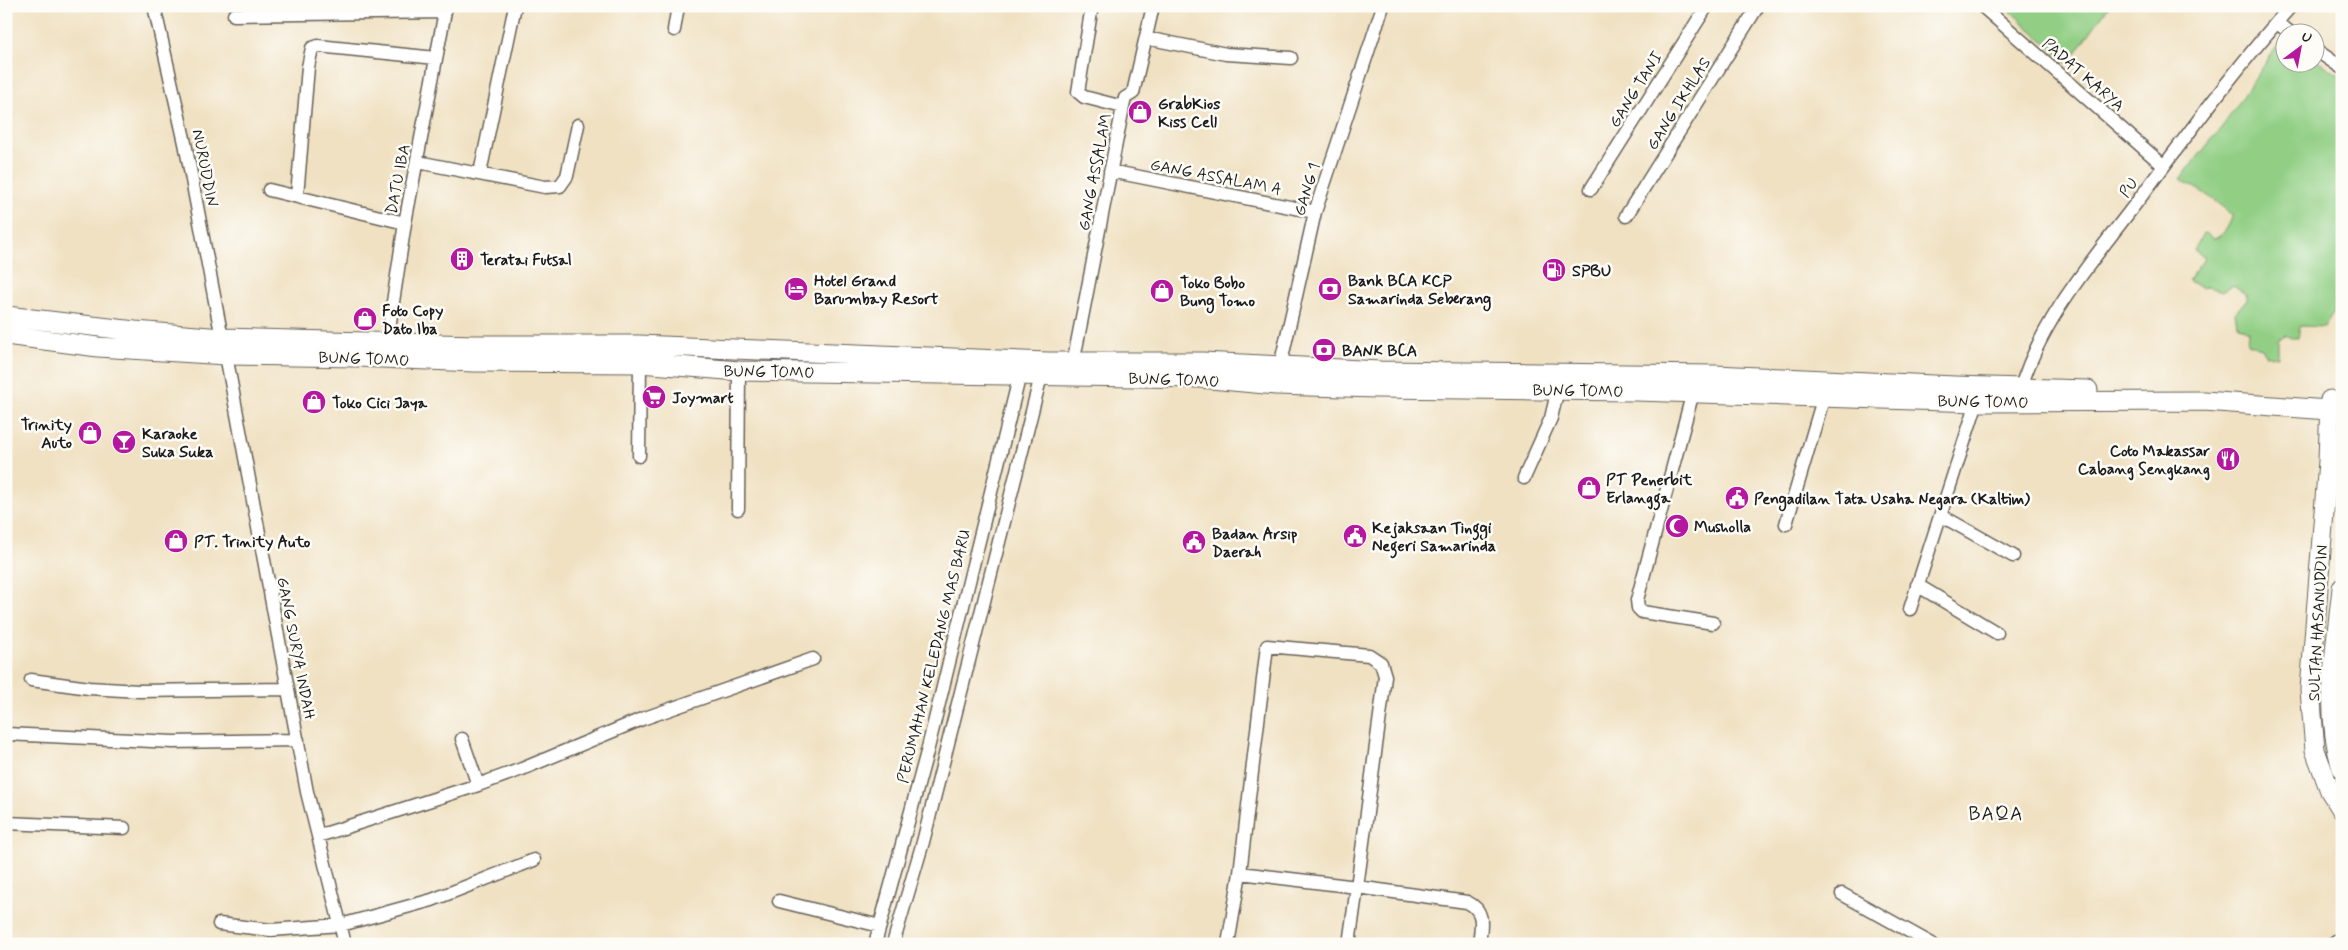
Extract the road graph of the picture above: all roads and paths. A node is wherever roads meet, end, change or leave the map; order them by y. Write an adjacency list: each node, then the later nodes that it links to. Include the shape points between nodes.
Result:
1 (154, 6): 35 (street, NURUDDIN, via 185,143)
2 (515, 6): 26 (street)
3 (678, 6): 15 (street)
4 (1092, 6): 21 (street, GANG ASSALAM, via 1078,92 1084,97)
5 (1153, 6): 16 (street)
6 (1383, 6): 30 (street, GANG 1)
7 (1707, 6): 27 (street, GANG TANI)
8 (1758, 6): 31 (street, GANG IKHLAS)
9 (1982, 6): 24 (street, PADAT KARYA)
10 (2291, 6): 13 (street, PU)
11 (446, 9): 12 (street); 18 (street, DATU IBA)
12 (234, 15)
13 (2277, 22)
14 (2276, 23): 24 (street, PU)
15 (674, 30)
16 (1146, 38): 19 (street, via 1226,54); 21 (street, via 1133,93 1125,98)
17 (2326, 57): 20 (street)
18 (436, 58): 23 (street, DATU IBA); 29 (street, via 312,48)
19 (1290, 58)
20 (2342, 68)
21 (1123, 108): 25 (street, GANG ASSALAM)
22 (578, 126): 26 (street, via 567,176 560,186 545,187)
23 (418, 162): 26 (street); 32 (street, DATU IBA)
24 (2164, 166): 52 (street, PU, via 2053,317 2025,371)
25 (1110, 171): 30 (street, GANG ASSALAM A); 44 (street, GANG ASSALAM)
26 (480, 173)
27 (1591, 189)
28 (269, 190): 29 (street)
29 (296, 196): 32 (street)
30 (1315, 212): 41 (street, GANG 1)
31 (1626, 216)
32 (405, 223): 37 (street, DATU IBA)
33 (6, 316): 35 (main road, BUNG TOMO, via 134,331)
34 (6, 334): 35 (main road, BUNG TOMO, via 98,347)
35 (224, 347): 37 (main road, BUNG TOMO); 72 (street, GANG SURYA INDAH)
36 (716, 348): 38 (main road, BUNG TOMO); 39 (main road, BUNG TOMO, via 639,345); 45 (main road)
37 (386, 350): 39 (main road, BUNG TOMO)
38 (803, 351): 42 (main road, BUNG TOMO); 47 (main road)
39 (474, 354): 40 (main road, BUNG TOMO)
40 (640, 363): 45 (main road, BUNG TOMO); 56 (street)
41 (1280, 366): 44 (main road, BUNG TOMO, via 1202,362); 48 (main road, BUNG TOMO); 49 (street, GANG 1)
42 (1022, 369): 43 (main road, BUNG TOMO); 47 (main road, BUNG TOMO); 87 (street, PERUMAHAN KELEDANG MAS BARU)
43 (1043, 369): 44 (main road, BUNG TOMO); 88 (street)
44 (1072, 369): 49 (main road, BUNG TOMO)
45 (716, 370): 46 (main road, BUNG TOMO)
46 (739, 371): 47 (main road, BUNG TOMO); 59 (street)
47 (802, 372)
48 (1636, 382): 50 (main road, BUNG TOMO); 51 (main road, BUNG TOMO); 52 (main road, BUNG TOMO, via 1715,375)
49 (1276, 385): 50 (main road, BUNG TOMO)
50 (1558, 389): 58 (street, via 1551,418)
51 (1693, 392): 53 (main road, BUNG TOMO); 68 (street, via 1637,600 1642,612)
52 (2019, 395): 54 (main road, BUNG TOMO); 55 (main road, BUNG TOMO)
53 (1824, 396): 54 (main road, BUNG TOMO); 61 (street)
54 (1978, 402): 60 (street)
55 (2336, 406): 57 (main road, SULTAN HASANUDDIN)
56 (639, 456)
57 (2335, 462): 66 (main road, SULTAN HASANUDDIN)
58 (1524, 478)
59 (738, 509)
60 (1942, 516): 62 (street); 63 (street)
61 (1786, 524)
62 (2014, 556)
63 (1916, 585): 65 (street); 69 (street)
64 (2342, 588): 67 (main road, SULTAN HASANUDDIN)
65 (1910, 610)
66 (2314, 618): 67 (main road); 78 (main road, SULTAN HASANUDDIN, via 2310,690 2315,750 2330,792)
67 (2338, 621): 76 (main road, SULTAN HASANUDDIN, via 2332,695)
68 (1713, 622)
69 (1997, 633)
70 (813, 659): 77 (street, via 642,718)
71 (31, 680): 72 (street, via 139,691)
72 (288, 689): 75 (street, GANG SURYA INDAH)
73 (6, 734): 75 (street, via 173,742)
74 (462, 739): 77 (street)
75 (298, 740): 81 (street, GANG SURYA INDAH)
76 (2342, 768)
77 (478, 785): 81 (street)
78 (2342, 810)
79 (6, 823): 80 (street)
80 (124, 828)
81 (318, 836): 90 (street, GANG SURYA INDAH)
82 (534, 860): 90 (street, via 432,900)
83 (1240, 873): 84 (street); 84 (street, via 1267,646 1369,655 1381,663 1385,676); 97 (street)
84 (1357, 887): 98 (street); 99 (street, via 1467,902 1482,916)
85 (1842, 894): 93 (street)
86 (779, 901): 91 (street)
87 (885, 907): 88 (street); 91 (street, PERUMAHAN KELEDANG MAS BARU)
88 (902, 911): 96 (street)
89 (219, 924): 90 (street, via 271,930)
90 (341, 925): 94 (street, GANG SURYA INDAH)
91 (880, 926): 95 (street, PERUMAHAN KELEDANG MAS BARU)
92 (2342, 937): 100 (street)
93 (1928, 942)
94 (344, 944)
95 (876, 944)
96 (893, 944)
97 (1228, 944)
98 (1349, 944)
99 (1479, 944)
100 (2332, 944)

